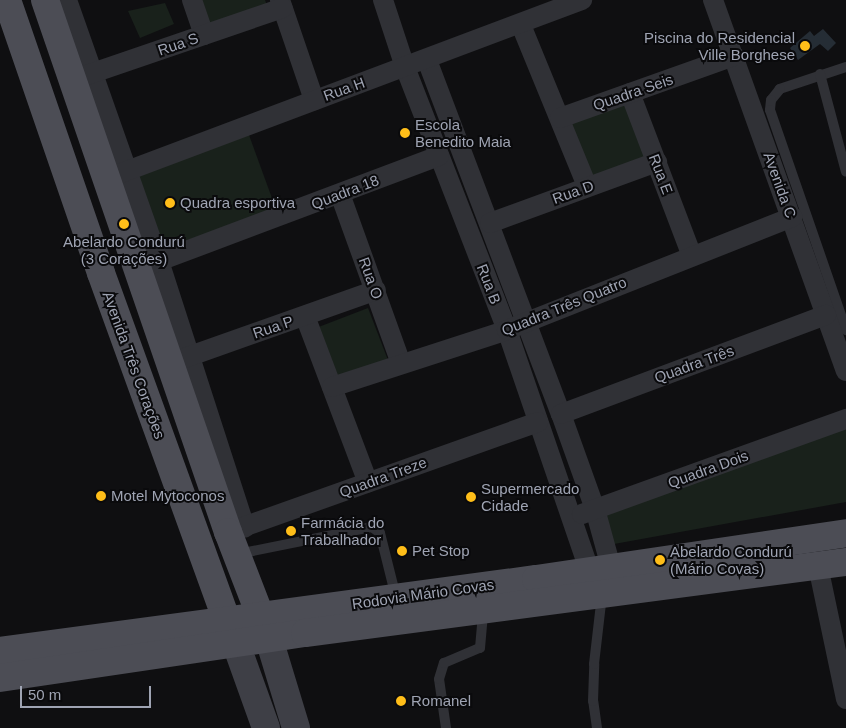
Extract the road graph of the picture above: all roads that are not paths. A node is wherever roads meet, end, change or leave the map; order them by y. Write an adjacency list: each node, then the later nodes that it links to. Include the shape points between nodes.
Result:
1 (7, 0): 54 (main road, Avenida Três Corações, via 104,282)
2 (45, 0): 16 (main road)
3 (67, 0): 16 (street)
4 (192, 0): 10 (street)
5 (383, 0): 13 (street, Rua B)
6 (582, 0): 9 (street, Rua H)
7 (713, 0): 11 (street, Avenida C)
8 (282, 4): 10 (street, Rua S); 18 (street)
9 (521, 25): 12 (street, Rua H); 19 (street)
10 (204, 35): 16 (street, Rua S)
11 (734, 56): 17 (street, Quadra Seis); 26 (street, Avenida C)
12 (427, 60): 13 (street, Rua H); 27 (street, Rua B)
13 (405, 67): 18 (street, Rua H); 20 (street, Rua B)
14 (846, 67): 15 (lane)
15 (820, 74): 22 (lane); 35 (lane, via 780,89 771,100 770,110)
16 (84, 76): 23 (main road)
17 (630, 93): 19 (street, Quadra Seis); 21 (street, Rua E)
18 (314, 100): 23 (street, Rua H)
19 (560, 118): 24 (street)
20 (439, 156): 25 (street, Quadra 18); 34 (street, Rua B)
21 (657, 162): 24 (street, Rua D); 28 (street, Rua E)
22 (846, 172)
23 (118, 174): 29 (main road)
24 (587, 186): 27 (street, Rua D)
25 (340, 194): 29 (street, Quadra 18); 30 (street, Rua O)
26 (792, 218): 28 (street, Quadra Três Quatro); 31 (street, Avenida C)
27 (490, 223): 33 (street, Rua B)
28 (692, 256): 33 (street, Quadra Três Quatro)
29 (148, 265): 36 (main road)
30 (376, 290): 32 (street, Rua P); 37 (street, Rua O)
31 (826, 315): 38 (street, Avenida C); 40 (street, Quadra Três)
32 (305, 316): 36 (street, Rua P); 39 (street)
33 (524, 320): 34 (street, Quadra Três Quatro); 40 (street, Rua B)
34 (507, 330): 37 (street, Quadra Três Quatro); 42 (street, Rua B)
35 (846, 330)
36 (179, 360): 47 (main road)
37 (401, 362): 39 (street, Quadra Três Quatro)
38 (846, 371)
39 (332, 387): 43 (street)
40 (561, 414): 44 (street, Rua B)
41 (846, 419): 44 (street, Quadra Dois)
42 (538, 422): 43 (street, Quadra Treze); 45 (street, Rua B)
43 (368, 483): 47 (street, Quadra Treze)
44 (595, 509): 45 (street, Quadra Dois); 50 (street, Rua B)
45 (571, 518): 50 (street, Rua B)
46 (846, 533): 50 (main road, Rodovia Mário Covas)
47 (236, 538): 51 (lane, via 372,527 380,533); 53 (main road)
48 (846, 562): 49 (main road, Rodovia Mário Covas)
49 (818, 566): 50 (main road, Rodovia Mário Covas); 57 (street)
50 (601, 577): 51 (main road, Rodovia Mário Covas); 52 (main road, Rodovia Mário Covas); 61 (lane, via 594,681)
51 (396, 598): 53 (main road, Rodovia Mário Covas)
52 (483, 610): 53 (main road, Rodovia Mário Covas); 60 (lane, via 480,648 455,655 444,663 439,679)
53 (264, 628): 54 (main road, Rodovia Mário Covas); 59 (street)
54 (232, 633): 55 (main road, Rodovia Mário Covas); 56 (main road, Rodovia Mário Covas); 58 (street, Avenida Três Corações)
55 (0, 651)
56 (0, 678)
57 (846, 699)
58 (266, 728)
59 (296, 728)
60 (446, 728)
61 (597, 728)

